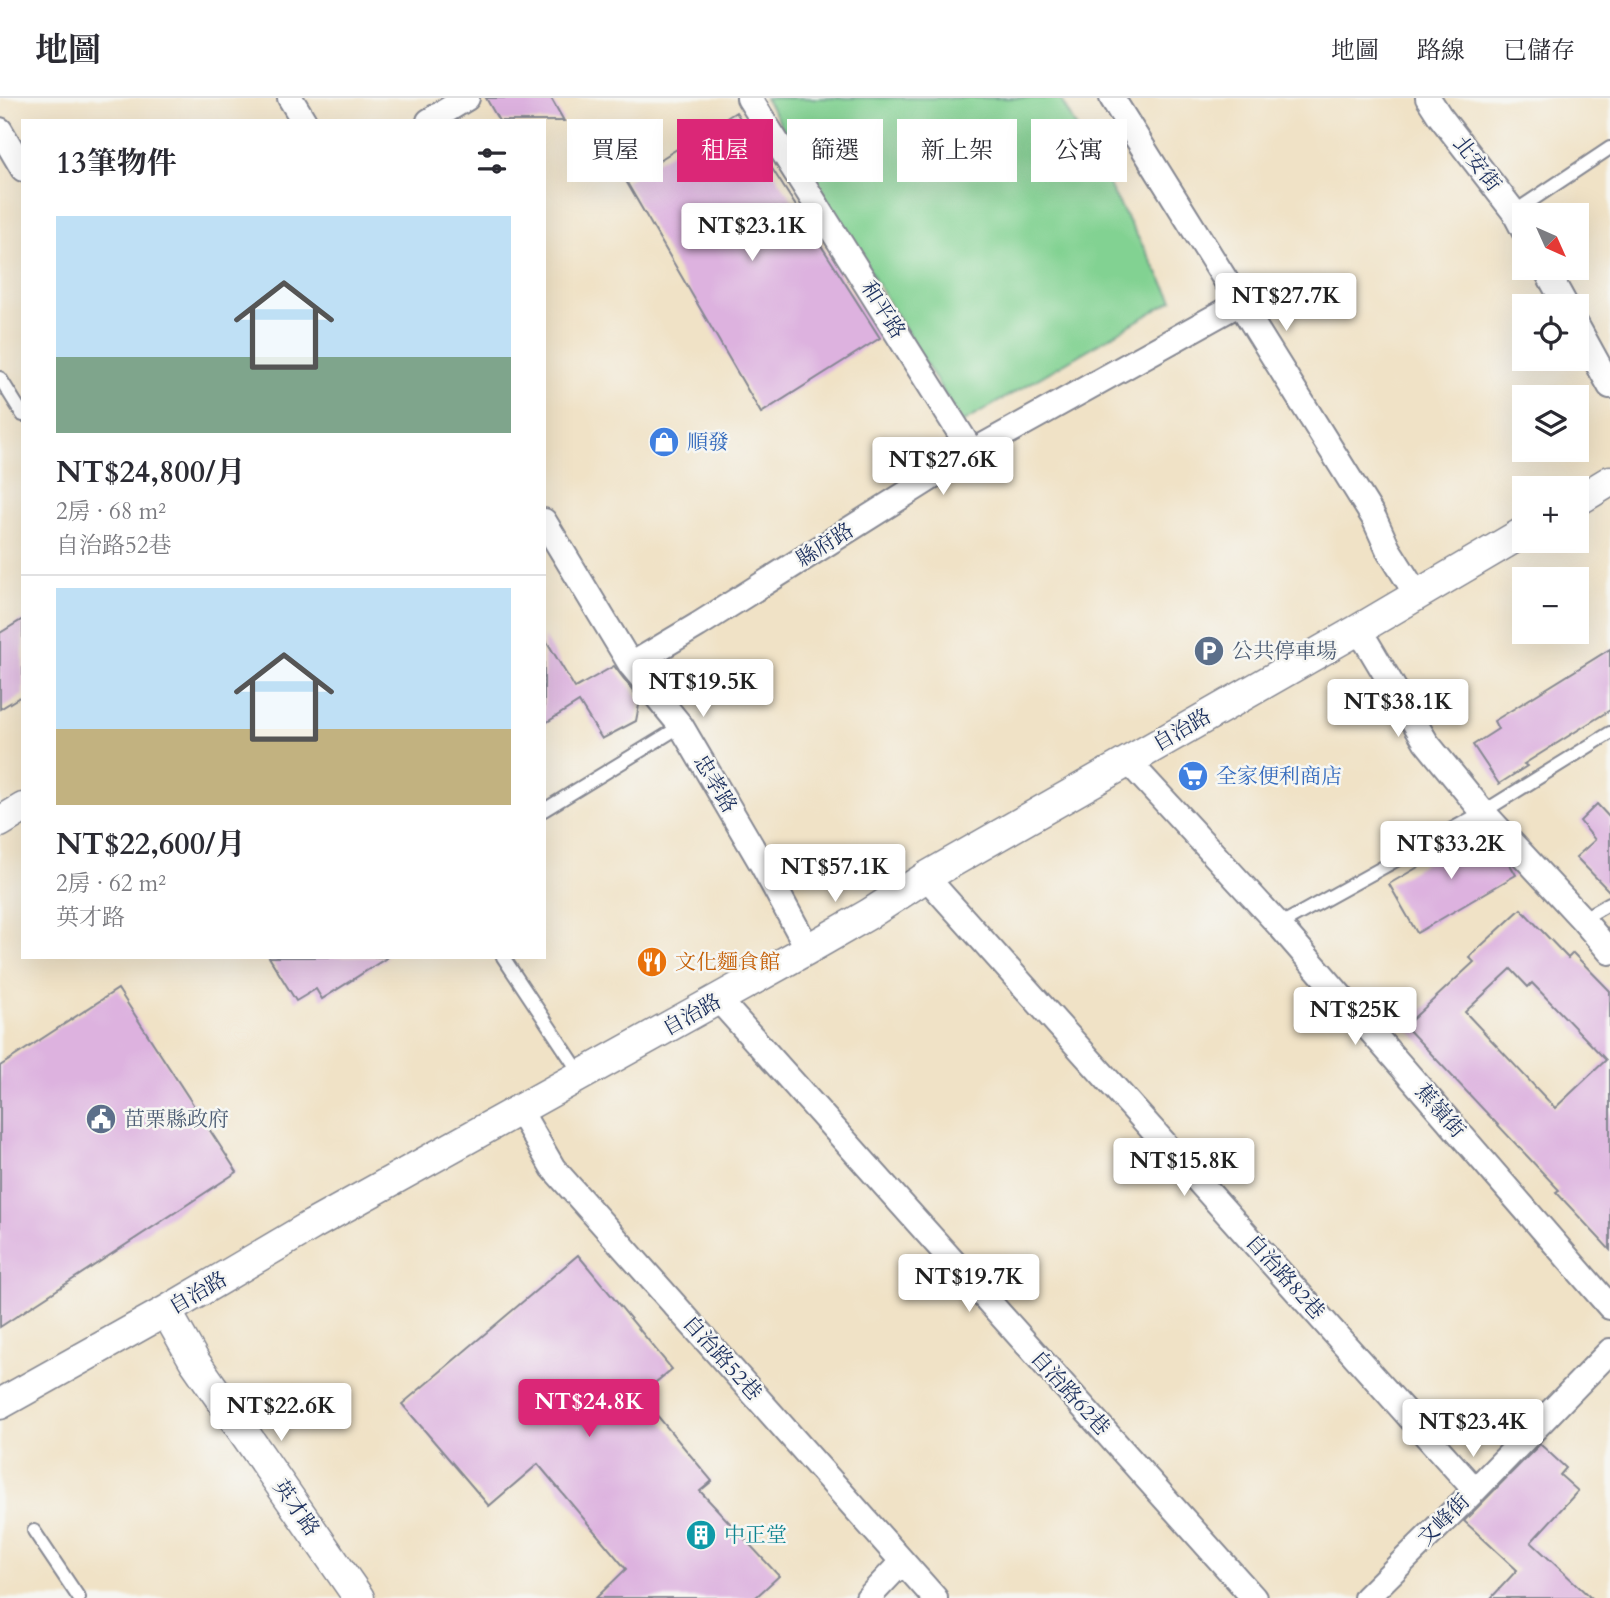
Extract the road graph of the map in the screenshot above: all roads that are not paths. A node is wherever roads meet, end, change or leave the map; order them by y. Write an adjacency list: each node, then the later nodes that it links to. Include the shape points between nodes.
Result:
1 (290, 98): 6 (street)
2 (467, 98): 7 (street)
3 (749, 98): 18 (street, 和平路)
4 (1112, 98): 13 (street)
5 (1437, 104): 12 (street, 北安街)
6 (302, 119)
7 (432, 119)
8 (0, 130): 10 (street)
9 (1610, 148): 11 (lane)
10 (21, 166)
11 (1542, 203)
12 (1512, 212)
13 (1240, 303): 18 (street, 縣府路); 23 (street)
14 (1589, 348): 16 (street)
15 (0, 378): 17 (lane)
16 (1610, 386)
17 (21, 412)
18 (972, 452): 25 (street, 縣府路)
19 (1610, 481): 20 (street)
20 (1589, 494)
21 (546, 523): 25 (street, 忠孝路)
22 (1512, 539): 23 (street, 自治路)
23 (1418, 595): 24 (street, 自治路)
24 (1356, 631): 28 (street, 自治路); 31 (street, via 1426,742)
25 (631, 666): 26 (street, 忠孝路)
26 (681, 726): 30 (lane); 37 (street, 忠孝路)
27 (1610, 733): 31 (lane)
28 (1128, 761): 33 (street, 自治路); 36 (street, 蕉嶺街)
29 (21, 809): 32 (street)
30 (546, 809)
31 (1483, 812): 35 (street); 36 (lane)
32 (0, 822)
33 (926, 877): 37 (street, 自治路); 47 (street, 自治路82巷)
34 (1610, 903): 35 (lane)
35 (1582, 919): 38 (street)
36 (1279, 925): 43 (street, 蕉嶺街)
37 (808, 950): 40 (street, 自治路)
38 (1610, 952)
39 (504, 959): 41 (lane)
40 (719, 1000): 41 (street, 自治路); 54 (street, 自治路62巷)
41 (582, 1076): 42 (street, 自治路)
42 (520, 1111): 44 (street, 自治路); 49 (street, 自治路52巷, via 553,1168)
43 (1610, 1307)
44 (166, 1311): 46 (street, 自治路); 51 (street, 英才路, via 195,1362)
45 (1610, 1351): 47 (street, 文峰街)
46 (0, 1404)
47 (1475, 1490): 55 (street, 文峰街)
48 (34, 1531): 50 (lane)
49 (902, 1562): 52 (street); 53 (street, 自治路52巷)
50 (79, 1598)
51 (359, 1598)
52 (868, 1598)
53 (935, 1598)
54 (1254, 1598)
55 (1366, 1598)

